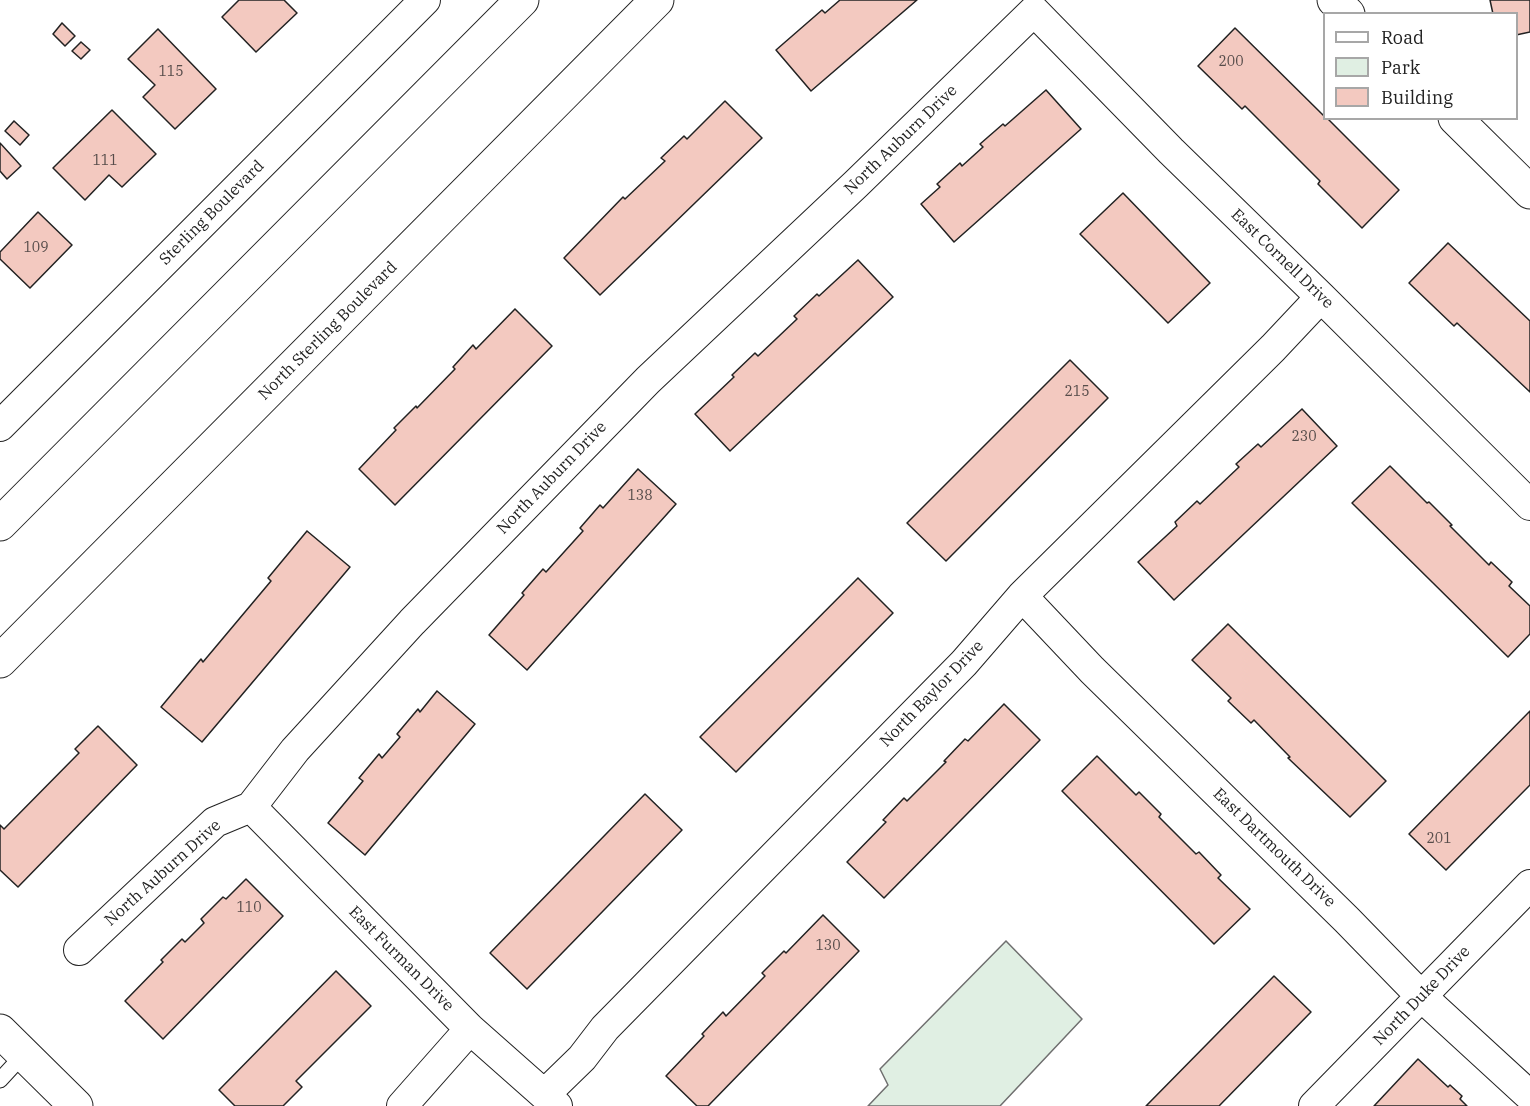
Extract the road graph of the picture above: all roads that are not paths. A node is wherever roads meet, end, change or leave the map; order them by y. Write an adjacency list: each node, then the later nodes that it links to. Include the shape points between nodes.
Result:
1 (425, 0): 10 (street, Sterling Boulevard)
2 (522, 0): 12 (main road)
3 (657, 0): 14 (main road, North Sterling Boulevard)
4 (1334, 0): 6 (main road)
5 (1035, 11): 9 (street, East Cornell Drive); 15 (street, North Auburn Drive, via 648,380 412,622 295,750)
6 (1346, 12)
7 (1457, 120): 8 (main road)
8 (1530, 192)
9 (1321, 297): 11 (street, East Cornell Drive); 13 (street, North Baylor Drive)
10 (0, 426)
11 (1530, 505)
12 (0, 524)
13 (1022, 596): 18 (street, East Dartmouth Drive); 24 (street, North Baylor Drive, via 964,663 605,1028)
14 (0, 661)
15 (251, 807): 17 (street, North Auburn Drive, via 215,822); 19 (street, East Furman Drive)
16 (1530, 885): 18 (street, North Duke Drive)
17 (79, 950)
18 (1421, 996): 23 (street, East Dartmouth Drive); 27 (street, North Duke Drive)
19 (470, 1029): 24 (street, East Furman Drive); 26 (street)
20 (0, 1031): 21 (main road)
21 (23, 1055): 22 (lane); 25 (main road)
22 (0, 1080)
23 (1530, 1096)
24 (551, 1100)
25 (76, 1106)
26 (402, 1106)
27 (1314, 1106)

